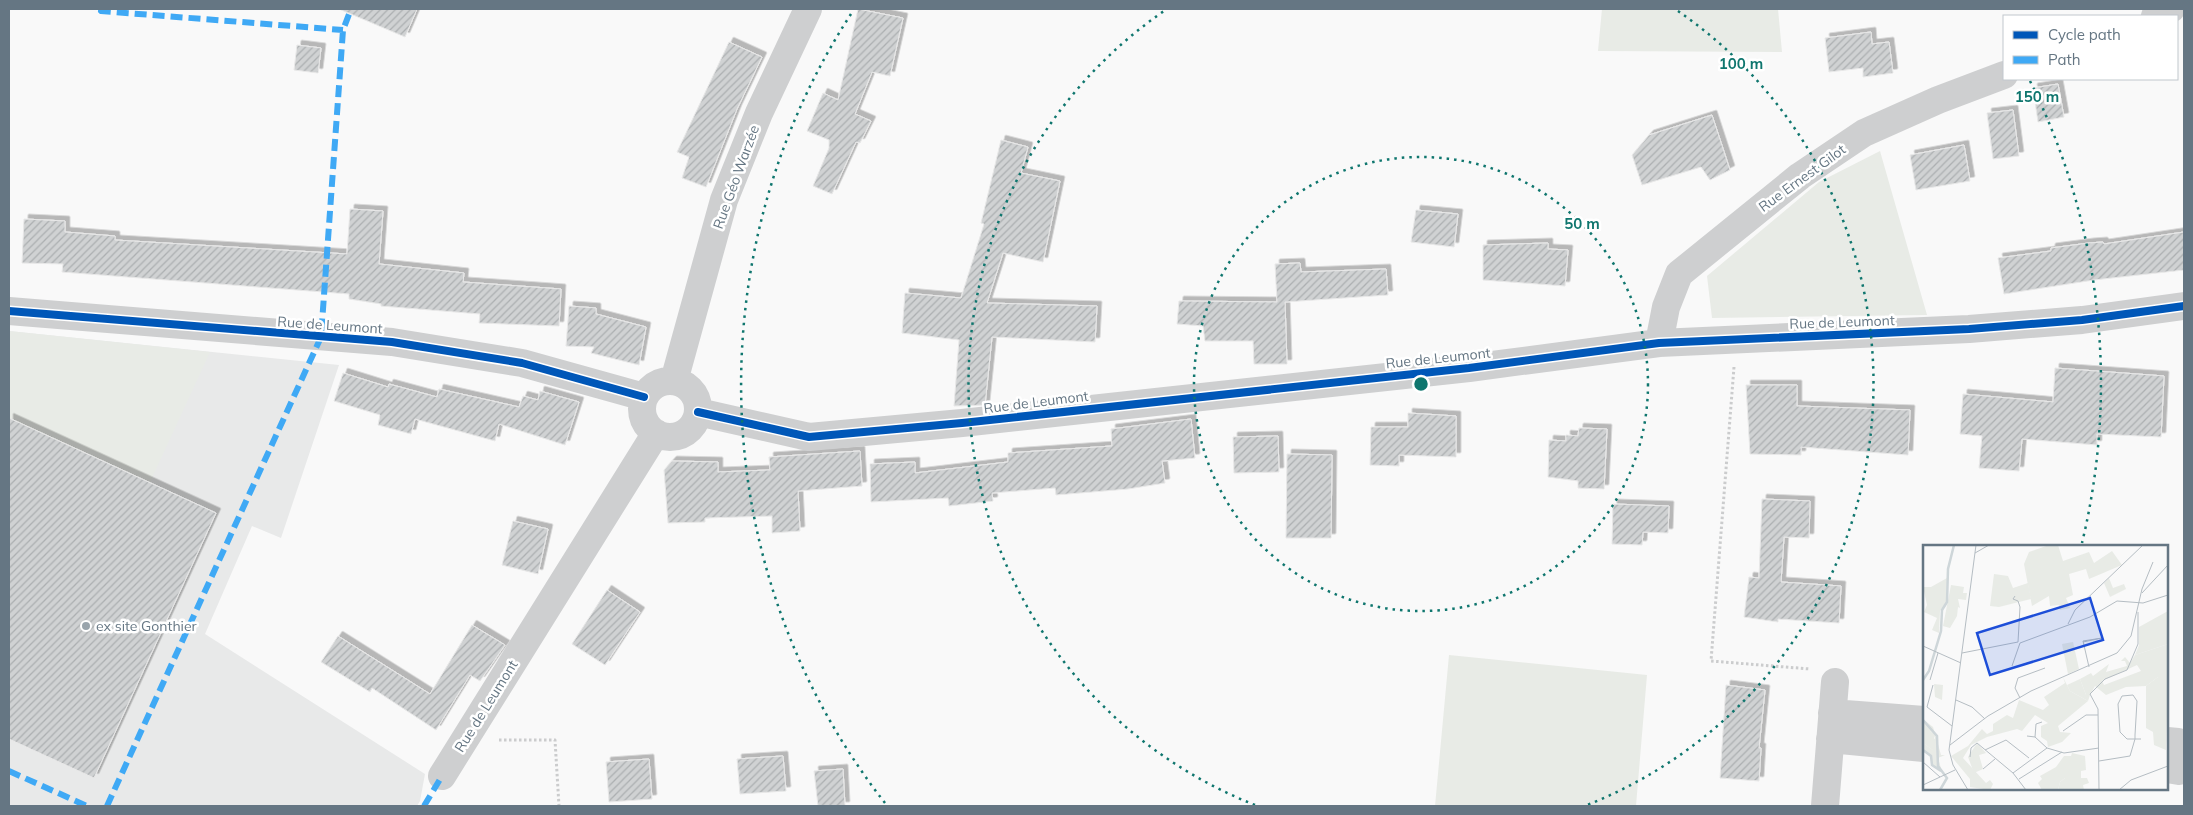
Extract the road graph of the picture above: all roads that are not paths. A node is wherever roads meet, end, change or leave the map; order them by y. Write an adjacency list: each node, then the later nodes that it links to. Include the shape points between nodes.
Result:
1 (808, 9): 8 (street, Rue Géo Warzée, via 759,113 724,200)
2 (2171, 9): 3 (street)
3 (2157, 15)
4 (2003, 75): 7 (street, Rue Ernest Gilot, via 1864,133 1800,176 1679,274 1666,307)
5 (2184, 306): 7 (street, Rue de Leumont, via 2082,320 1969,329)
6 (9, 311): 9 (street, Rue de Leumont, via 392,342 522,363)
7 (1659, 343): 10 (street, Rue de Leumont, via 1469,368 809,437)
8 (674, 381): 9 (street, via 656,384); 10 (street, via 682,383 695,395)
9 (644, 397): 11 (street, via 643,418)
10 (698, 412): 11 (street, via 695,421 683,434 665,436)
11 (656, 433): 19 (street, Rue de Leumont)
12 (1835, 682): 13 (street)
13 (1832, 713): 14 (street); 15 (street)
14 (1923, 720)
15 (1830, 739): 17 (street); 20 (street)
16 (2168, 741): 18 (street, via 2178,742 2179,771)
17 (1923, 748)
18 (2168, 770)
19 (442, 776)
20 (1824, 806)

